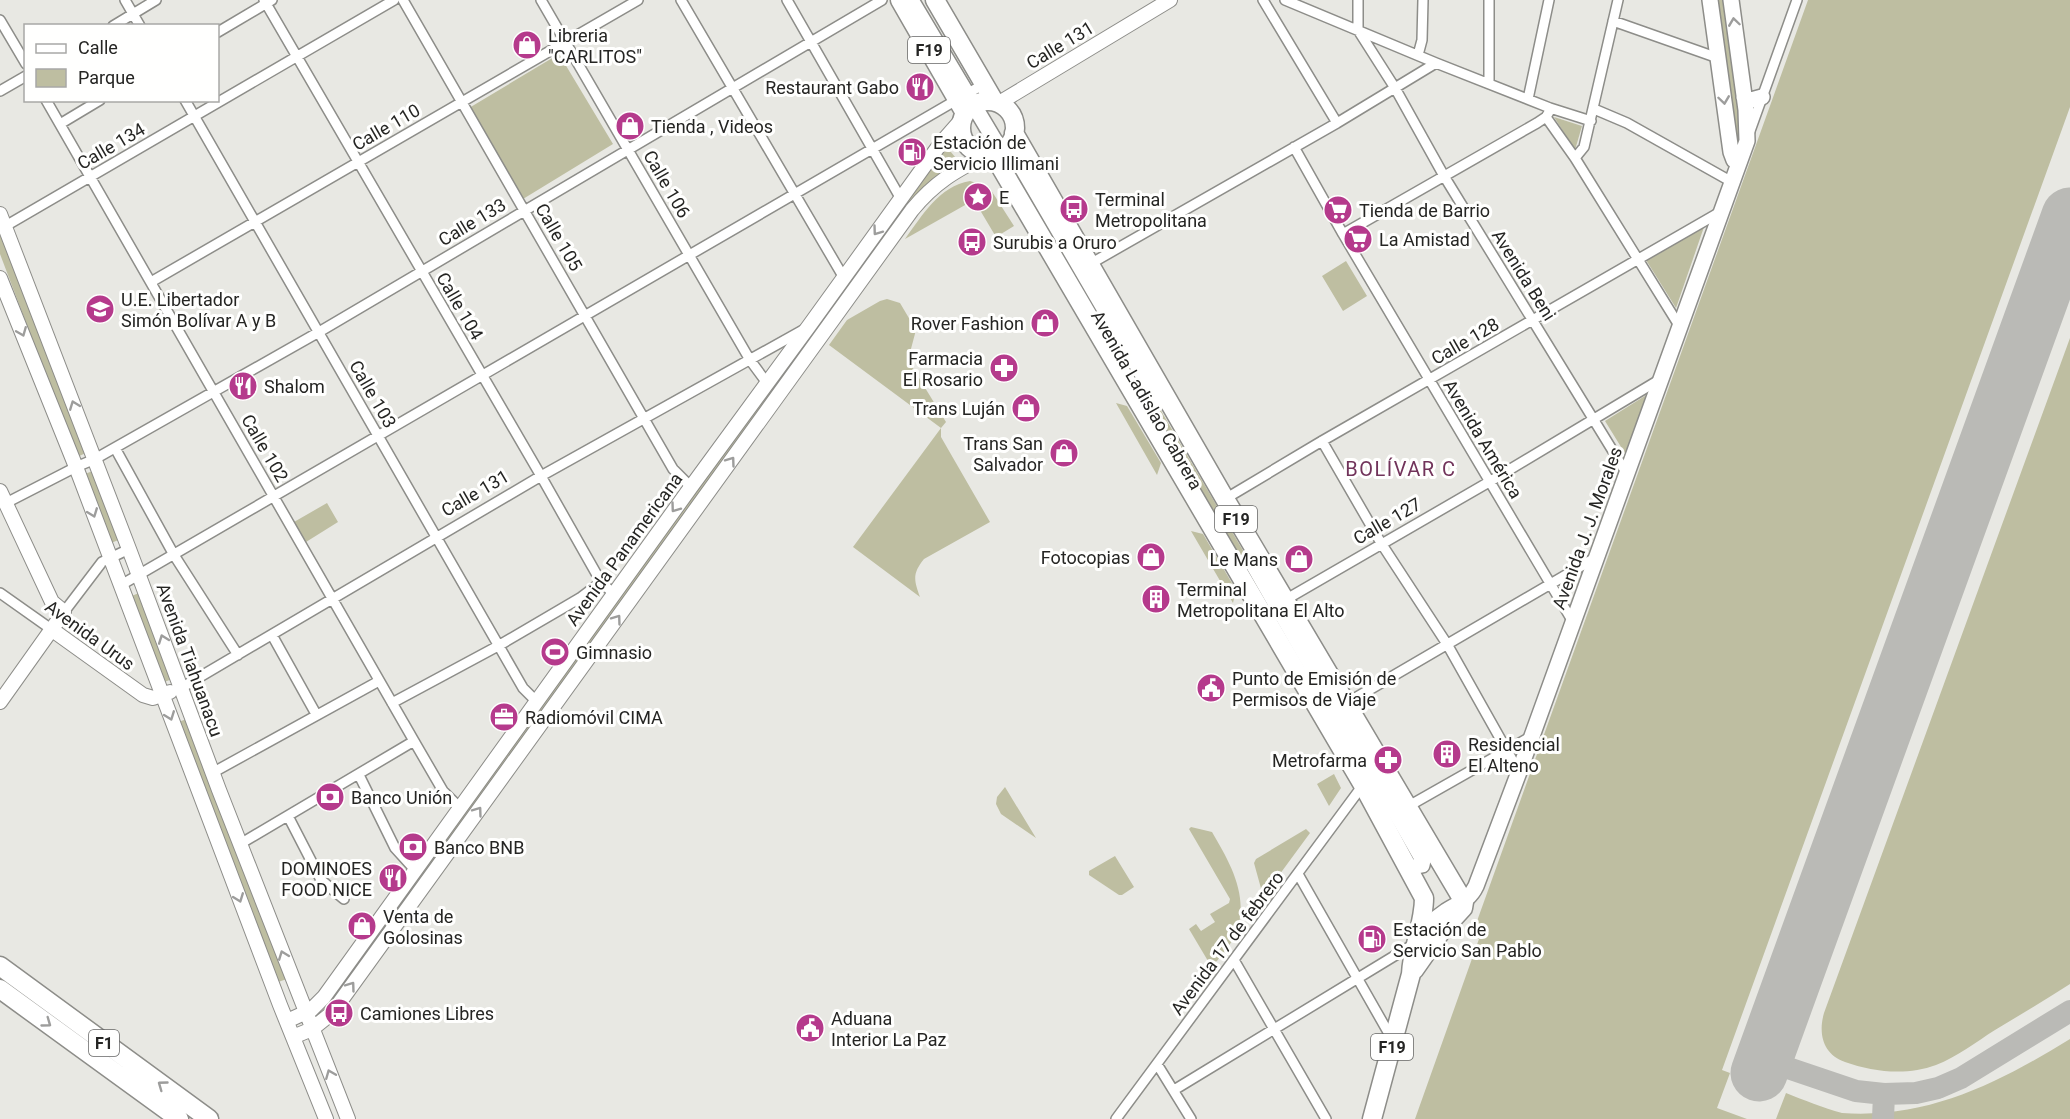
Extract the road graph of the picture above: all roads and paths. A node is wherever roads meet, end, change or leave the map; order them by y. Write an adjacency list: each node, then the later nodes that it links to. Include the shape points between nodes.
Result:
1 (125, 0): 26 (street)
2 (156, 0): 26 (street)
3 (393, 0): 36 (street, Calle 134)
4 (403, 0): 54 (street, Calle 105)
5 (541, 0): 33 (street, Calle 106)
6 (638, 0): 33 (street, Calle 110)
7 (681, 0): 42 (street)
8 (787, 0): 34 (street)
9 (882, 0): 34 (street, Calle 133)
10 (900, 0): 49 (highway, Avenida Ladislao Cabrera / F19)
11 (911, 0): 49 (main road, Avenida Ladislao Cabrera / F19)
12 (923, 0): 49 (main road, Avenida Ladislao Cabrera / F19)
13 (935, 0): 49 (highway, Avenida Ladislao Cabrera / F19)
14 (1170, 0): 49 (main road, Calle 131)
15 (1263, 0): 59 (street)
16 (1358, 0): 31 (street)
17 (1423, 0): 35 (street)
18 (1489, 0): 41 (street)
19 (1549, 0): 47 (street)
20 (1618, 0): 28 (street)
21 (1710, 0): 37 (main road)
22 (1731, 0): 45 (main road, one-way to 22)
23 (1797, 0): 46 (street)
24 (267, 1): 32 (street); 36 (street, Calle 104)
25 (1290, 1): 31 (street)
26 (133, 14): 29 (street); 30 (street)
27 (0, 20): 38 (street)
28 (1613, 21): 37 (street); 55 (street)
29 (116, 24)
30 (139, 24)
31 (1358, 30): 35 (street); 43 (street, Avenida Beni)
32 (219, 31)
33 (566, 42): 54 (street, Calle 110); 64 (street, Calle 106)
34 (811, 42): 42 (street, Calle 133); 65 (street)
35 (1418, 55): 39 (street)
36 (297, 56): 48 (street, Calle 134); 67 (street, Calle 104)
37 (1718, 58): 68 (main road, one-way to 68, via 1732,157)
38 (24, 61)
39 (1436, 63): 41 (street); 43 (street)
40 (24, 77): 44 (street)
41 (1489, 83): 47 (street)
42 (732, 88): 64 (street, Calle 133); 72 (street)
43 (1395, 88): 59 (street); 69 (street, Avenida Beni)
44 (0, 91)
45 (1744, 97): 46 (main road); 61 (main road)
46 (1762, 97): 61 (street)
47 (1528, 99): 56 (street)
48 (219, 101)
49 (976, 101): 62 (main road, Avenida Ladislao Cabrera / F19); 62 (highway, F19, via 1010,112 1015,125); 62 (highway, F19, via 961,129 964,140 975,152); 65 (street); 73 (main road, Avenida Panamericana)
50 (47, 102): 60 (street, Calle 102)
51 (97, 102): 60 (street)
52 (185, 102): 57 (street, Calle 103)
53 (218, 102): 57 (street, Calle 134)
54 (462, 102): 67 (street, Calle 110); 74 (street, Calle 105)
55 (1594, 109): 58 (street); 71 (street, via 1627,123)
56 (1548, 113): 58 (street); 66 (street); 69 (street)
57 (194, 116): 70 (street, Calle 134); 76 (street, Calle 103)
58 (1591, 121): 66 (street, via 1584,147)
59 (1336, 123): 63 (street)
60 (60, 124): 70 (street, Calle 102)
61 (1747, 141): 68 (main road, Avenida J. J. Morales)
62 (1001, 147): 81 (highway, Avenida Ladislao Cabrera / F19); 87 (main road, Avenida Panamericana, via 940,181 923,196); 143 (main road, Avenida Ladislao Cabrera / F19); 150 (highway, Avenida Ladislao Cabrera / F19); 155 (main road, Avenida Ladislao Cabrera / F19)
63 (1294, 147): 78 (street, Avenida América); 81 (street)
64 (628, 149): 74 (street, Calle 133); 79 (street, Calle 106)
65 (872, 149): 72 (street); 73 (street)
66 (1575, 158): 80 (street)
67 (358, 162): 76 (street, Calle 110); 82 (street, Calle 104)
68 (1739, 163): 71 (main road, Avenida J. J. Morales)
69 (1444, 176): 78 (street); 89 (street, Avenida Beni)
70 (90, 177): 77 (street, Calle 134); 85 (street, Calle 102)
71 (1732, 182): 75 (main road, Avenida J. J. Morales)
72 (795, 195): 79 (street); 84 (street)
73 (901, 199): 84 (main road, Avenida Panamericana, one-way to 84)
74 (524, 209): 82 (street, Calle 133); 88 (street, Calle 105)
75 (1722, 211): 80 (street, Calle 128); 91 (main road, Avenida J. J. Morales)
76 (255, 222): 85 (street, Calle 110); 92 (street, Calle 103)
77 (2, 223): 104 (main road, Avenida Tiahuanacu, one-way to 77)
78 (1342, 234): 96 (street, Avenida América)
79 (689, 256): 88 (street); 93 (street, Calle 106)
80 (1638, 259): 89 (street, Calle 128); 91 (street)
81 (1090, 264): 112 (highway, Avenida Ladislao Cabrera / F19)
82 (422, 271): 92 (street, Calle 133); 94 (street, Calle 104)
83 (0, 278): 105 (main road, Avenida Tiahuanacu, one-way to 105)
84 (844, 278): 86 (main road, Avenida Panamericana)
85 (151, 282): 98 (street, Calle 102)
86 (830, 297): 87 (main road); 90 (main road, Avenida Panamericana)
87 (842, 306): 169 (main road, Avenida Panamericana, one-way to 87, via 337,1006)
88 (586, 316): 94 (street); 99 (street, Calle 105)
89 (1533, 320): 96 (street, Calle 128); 100 (street, Avenida Beni)
90 (809, 326): 93 (street, Calle 131); 97 (main road, Avenida Panamericana)
91 (1680, 327): 95 (main road, Avenida J. J. Morales)
92 (319, 332): 98 (street, Calle 133); 101 (street, Calle 103)
93 (750, 360): 97 (street, Calle 106); 99 (street, Calle 131)
94 (482, 376): 101 (street); 107 (street, Calle 104)
95 (1661, 378): 100 (street, Calle 127); 106 (main road, Avenida J. J. Morales)
96 (1429, 380): 102 (street, Calle 128); 108 (street, Avenida América)
97 (767, 383): 109 (main road, Avenida Panamericana)
98 (213, 392): 103 (street, Calle 133); 111 (street, Calle 102)
99 (644, 417): 107 (street, Calle 131); 109 (street, Calle 105, via 673,469)
100 (1593, 421): 106 (street, Avenida Beni); 108 (street, Calle 127)
101 (378, 436): 111 (street); 113 (street, Calle 103)
102 (1322, 441): 112 (street, Calle 128); 114 (street)
103 (115, 448): 104 (street, Calle 133); 116 (street)
104 (95, 459): 105 (street, Calle 133); 115 (main road, Avenida Tiahuanacu)
105 (76, 467): 110 (street, Calle 133); 117 (main road, Avenida Tiahuanacu, one-way to 117)
106 (1627, 474): 118 (main road, Avenida J. J. Morales)
107 (541, 476): 113 (street, Calle 131); 120 (street, Calle 104)
108 (1489, 482): 114 (street, Calle 127); 121 (street, Avenida América)
109 (690, 487): 124 (main road, Avenida Panamericana, one-way to 124)
110 (3, 497): 127 (main road, via 52,602)
111 (274, 497): 116 (street); 125 (street, Calle 102)
112 (1224, 499): 126 (highway, Avenida Ladislao Cabrera / F19)
113 (435, 537): 125 (street, Calle 131); 132 (street, Calle 103)
114 (1381, 543): 126 (street, Calle 127); 131 (street)
115 (129, 549): 117 (street); 119 (main road, Avenida Tiahuanacu)
116 (174, 555): 119 (street); 133 (street)
117 (110, 558): 122 (main road, Avenida Tiahuanacu); 127 (street, via 96,569)
118 (1595, 558): 121 (street); 128 (main road, Avenida J. J. Morales)
119 (139, 575): 122 (street); 135 (main road, Avenida Tiahuanacu, one-way to 119)
120 (601, 582): 124 (street, Calle 104); 132 (street)
121 (1551, 584): 128 (street, Avenida América); 131 (street)
122 (121, 585): 136 (main road, Avenida Tiahuanacu)
123 (0, 593): 129 (street, Avenida Urus)
124 (614, 594): 138 (main road, Avenida Panamericana)
125 (332, 598): 130 (street, Calle 131); 134 (street, Calle 102)
126 (1285, 600): 140 (highway, Avenida Ladislao Cabrera / F19)
127 (64, 612): 129 (main road)
128 (1573, 622): 142 (main road, Avenida J. J. Morales)
129 (51, 629): 136 (main road, Avenida Urus, via 142,695); 137 (main road)
130 (272, 635): 133 (street, Calle 131); 141 (street)
131 (1447, 644): 140 (street); 145 (street)
132 (498, 646): 138 (street, Calle 103, via 523,688); 139 (street)
133 (238, 655): 135 (street, Calle 131)
134 (379, 681): 139 (street, Calle 102); 141 (street)
135 (181, 688): 136 (main road, Calle 131); 148 (main road, Avenida Tiahuanacu)
136 (162, 695): 168 (main road, Avenida Tiahuanacu, one-way to 168)
137 (0, 702)
138 (537, 702): 152 (main road, Avenida Panamericana)
139 (393, 703): 144 (street, Calle 102)
140 (1348, 710): 143 (highway); 146 (highway, Avenida Ladislao Cabrera / F19)
141 (316, 714): 148 (street)
142 (1532, 736): 145 (street); 147 (main road, Avenida J. J. Morales)
143 (1354, 737): 146 (highway); 155 (main road, Avenida Ladislao Cabrera / F19)
144 (414, 741): 149 (street); 152 (street, Calle 102, via 443,791)
145 (1507, 750): 147 (street); 151 (street)
146 (1375, 753): 151 (highway, Avenida Ladislao Cabrera / F19)
147 (1519, 772): 160 (main road, Avenida J. J. Morales, via 1476,886)
148 (213, 773): 154 (main road, Avenida Tiahuanacu)
149 (359, 775): 153 (street); 156 (street, via 395,848)
150 (1363, 785): 157 (street, Avenida 17 de febrero); 158 (highway, Avenida Ladislao Cabrera / F19)
151 (1407, 807): 160 (highway, Avenida Ladislao Cabrera / F19)
152 (460, 808): 156 (main road, Avenida Panamericana)
153 (288, 816): 154 (street); 159 (street, via 321,880)
154 (240, 844): 167 (main road, Avenida Tiahuanacu, one-way to 154)
155 (1420, 863): 158 (main road, Avenida Ladislao Cabrera / F19)
156 (414, 870): 167 (main road, Avenida Panamericana, via 324,997)
157 (1298, 874): 162 (street, Avenida 17 de febrero); 165 (street)
158 (1424, 898): 161 (highway, Avenida Ladislao Cabrera / F19)
159 (344, 899)
160 (1464, 902): 161 (main road, via 1449,909); 164 (highway, Avenida Ladislao Cabrera / F19)
161 (1416, 938): 164 (highway, Avenida Ladislao Cabrera / F19); 165 (street)
162 (1234, 960): 170 (street); 173 (street, Avenida 17 de febrero)
163 (0, 966): 177 (highway, F1, one-way to 163)
164 (1412, 974): 172 (highway, Avenida Ladislao Cabrera / F19)
165 (1358, 979): 170 (street); 172 (street)
166 (0, 988): 176 (highway, F1, one-way to 176)
167 (305, 1013): 168 (main road, Avenida Panamericana); 169 (main road, Avenida Tiahuanacu)
168 (287, 1021): 171 (main road, Avenida Tiahuanacu)
169 (312, 1029): 171 (main road, Avenida Panamericana); 179 (main road, Avenida Tiahuanacu, one-way to 169)
170 (1274, 1029): 174 (street); 182 (street)
171 (293, 1037): 178 (main road, Avenida Tiahuanacu)
172 (1393, 1041): 175 (highway, Avenida Ladislao Cabrera / F19)
173 (1157, 1064): 174 (street); 180 (street, Avenida 17 de febrero)
174 (1174, 1090): 181 (street)
175 (1370, 1118)
176 (179, 1119)
177 (209, 1119)
178 (326, 1119)
179 (348, 1119)
180 (1116, 1119)
181 (1191, 1119)
182 (1326, 1119)

